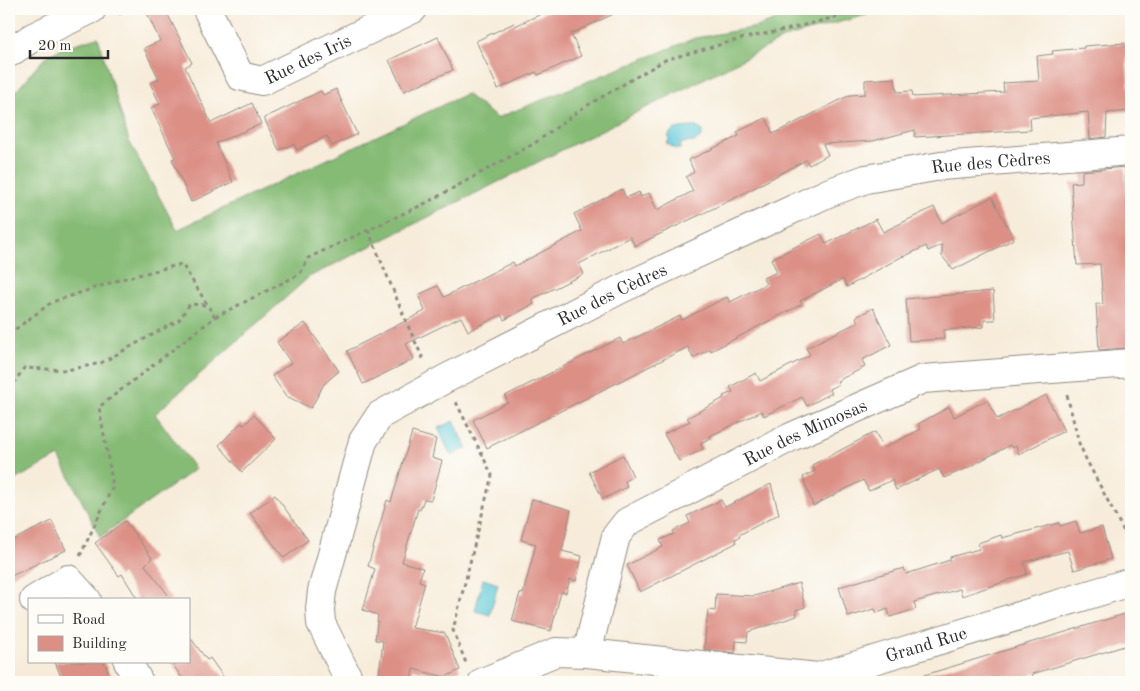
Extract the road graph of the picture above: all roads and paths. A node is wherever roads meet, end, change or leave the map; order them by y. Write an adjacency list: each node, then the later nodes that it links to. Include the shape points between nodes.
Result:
1 (92, 9): 5 (street, via 33,37)
2 (207, 9): 3 (street, Rue des Iris, via 240,76 262,81)
3 (412, 9)
4 (866, 9): 7 (path, via 665,60 583,108 526,147 426,203)
5 (9, 53)
6 (1131, 151): 13 (street, Rue des Cèdres, via 941,166 866,179 828,193 621,290)
7 (368, 230): 9 (path, via 308,258 300,274); 13 (path, via 409,328)
8 (207, 304): 9 (path); 10 (path, via 182,264 52,302); 14 (path, via 190,304 179,320 101,363 67,370 24,368)
9 (215, 318): 16 (path, via 99,407 113,486)
10 (9, 334)
11 (1131, 363): 12 (street, Rue des Mimosas)
12 (1061, 368): 15 (path, via 1079,443); 20 (street, Rue des Mimosas, via 923,379 792,437 627,522 616,536)
13 (440, 382): 22 (path, via 492,475 453,630); 24 (street, Rue des Cèdres, via 380,415 363,441 322,591 320,609 321,623)
14 (9, 390)
15 (1131, 545)
16 (68, 579): 18 (street); 19 (street)
17 (1131, 582): 20 (street, Grand Rue, via 818,677)
18 (37, 598)
19 (85, 598)
20 (587, 653): 22 (street, Grand Rue, via 556,652)
21 (129, 664): 23 (street)
22 (475, 674)
23 (139, 682)
24 (350, 682)

